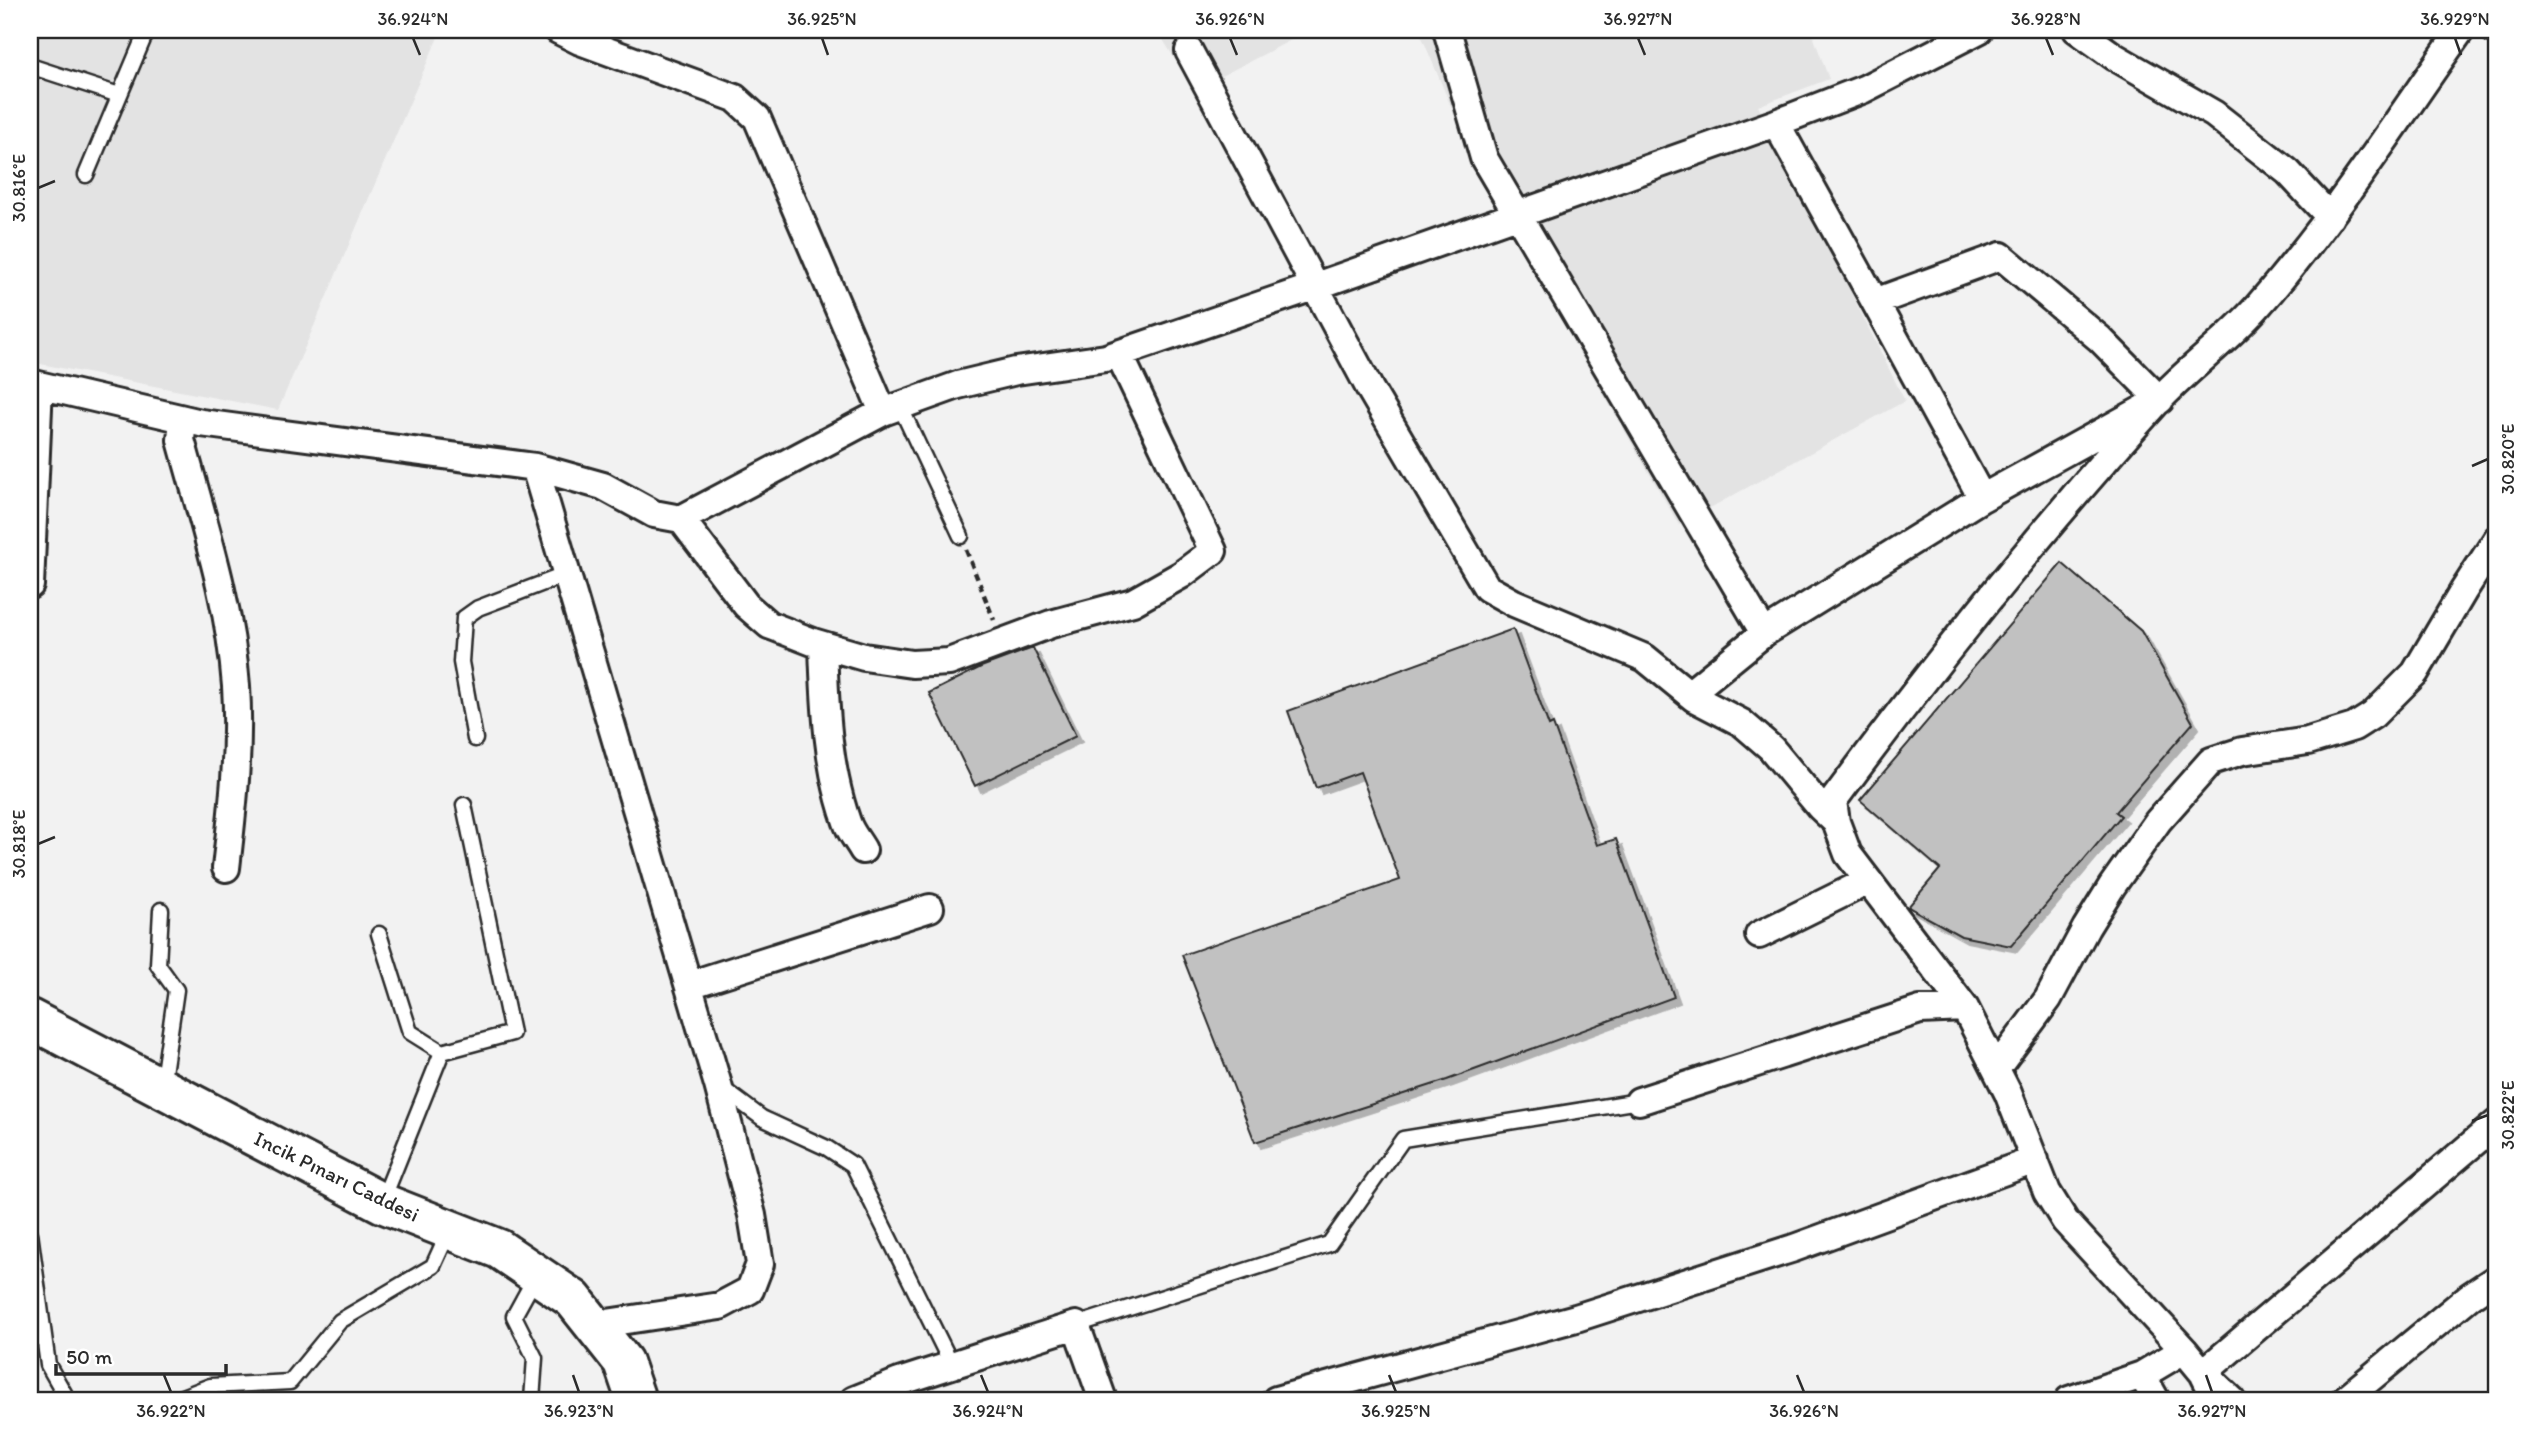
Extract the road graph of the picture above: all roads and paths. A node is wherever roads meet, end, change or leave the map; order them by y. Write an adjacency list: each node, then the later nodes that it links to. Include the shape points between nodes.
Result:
1 (147, 30): 9 (lane)
2 (1447, 30): 12 (street, via 1484,158)
3 (1979, 30): 10 (street, via 1864,89)
4 (2077, 30): 13 (street, via 2214,114 2288,172)
5 (2461, 30): 13 (street)
6 (575, 33): 19 (street, via 735,98 757,118)
7 (1189, 51): 14 (street)
8 (30, 66): 9 (lane)
9 (120, 95): 11 (lane)
10 (1776, 123): 12 (street); 15 (street)
11 (86, 175)
12 (1516, 214): 14 (street); 28 (street)
13 (2330, 217): 18 (street, via 2256,308)
14 (1313, 287): 16 (street); 31 (street, via 1488,588 1645,658)
15 (1875, 302): 18 (street, via 2001,256 2100,340); 22 (street)
16 (1119, 354): 19 (street, via 958,385); 29 (street, via 1213,551 1133,602)
17 (34, 385): 20 (street); 27 (street)
18 (2160, 400): 22 (street); 34 (street, via 1920,684 1833,801)
19 (892, 409): 23 (street); 24 (lane)
20 (183, 419): 21 (street); 36 (street, via 181,440 222,590 236,684 237,756)
21 (535, 467): 23 (street, via 603,486 654,514); 26 (street)
22 (1982, 498): 28 (street)
23 (681, 519): 30 (street, via 746,605 769,625)
24 (961, 536): 29 (path)
25 (2497, 539): 46 (street, via 2415,673 2373,715 2354,727 2308,741 2242,751 2211,761 2158,821 2112,886 2048,999)
26 (567, 574): 32 (lane, via 478,608 464,618 461,662); 42 (street)
27 (30, 585)
28 (1764, 633): 31 (street)
29 (1002, 643): 30 (street, via 949,663 912,664)
30 (823, 646): 35 (street, via 832,762 847,824)
31 (1689, 694): 34 (street, via 1742,723 1771,748)
32 (475, 739)
33 (464, 805): 45 (lane, via 512,1033)
34 (1836, 822): 37 (street, via 1848,854)
35 (863, 850)
36 (226, 868)
37 (1868, 881): 41 (street); 43 (street)
38 (930, 908): 42 (street)
39 (161, 910): 48 (lane, via 158,965 176,989)
40 (379, 934): 45 (lane, via 410,1032)
41 (1759, 935)
42 (689, 985): 47 (street)
43 (1965, 1008): 46 (street); 49 (street, via 1920,1010)
44 (30, 1019): 48 (main road, Incik Pınarı Caddesi)
45 (442, 1052): 52 (lane)
46 (1996, 1069): 51 (street)
47 (718, 1085): 57 (street, via 760,1264 750,1290 720,1306); 60 (lane, via 762,1118 828,1148 853,1165)
48 (162, 1087): 52 (main road, Incik Pınarı Caddesi)
49 (1640, 1101): 58 (lane, via 1403,1139 1329,1244)
50 (2497, 1124): 61 (street)
51 (2035, 1160): 59 (street, via 2065,1221); 70 (street, via 1794,1248 1589,1314)
52 (382, 1203): 53 (main road, Incik Pınarı Caddesi)
53 (449, 1230): 55 (main road, Incik Pınarı Caddesi, via 499,1249); 65 (lane, via 433,1266 340,1321 290,1382 210,1386)
54 (30, 1233): 64 (lane, via 48,1365)
55 (536, 1275): 57 (main road, Incik Pınarı Caddesi, via 573,1299); 66 (lane, via 514,1316 535,1358)
56 (2497, 1278): 75 (street)
57 (593, 1325): 67 (main road, Incik Pınarı Caddesi, via 623,1362)
58 (1076, 1325): 60 (street); 69 (street)
59 (2184, 1350): 61 (street); 62 (street)
60 (952, 1365): 63 (street)
61 (2203, 1373): 73 (street); 74 (street)
62 (2142, 1375): 71 (street); 72 (street)
63 (902, 1391): 68 (street)
64 (68, 1400)
65 (174, 1400)
66 (532, 1400)
67 (636, 1400)
68 (854, 1400)
69 (1103, 1400)
70 (1276, 1400)
71 (2069, 1400)
72 (2156, 1400)
73 (2216, 1400)
74 (2232, 1400)
75 (2344, 1400)

